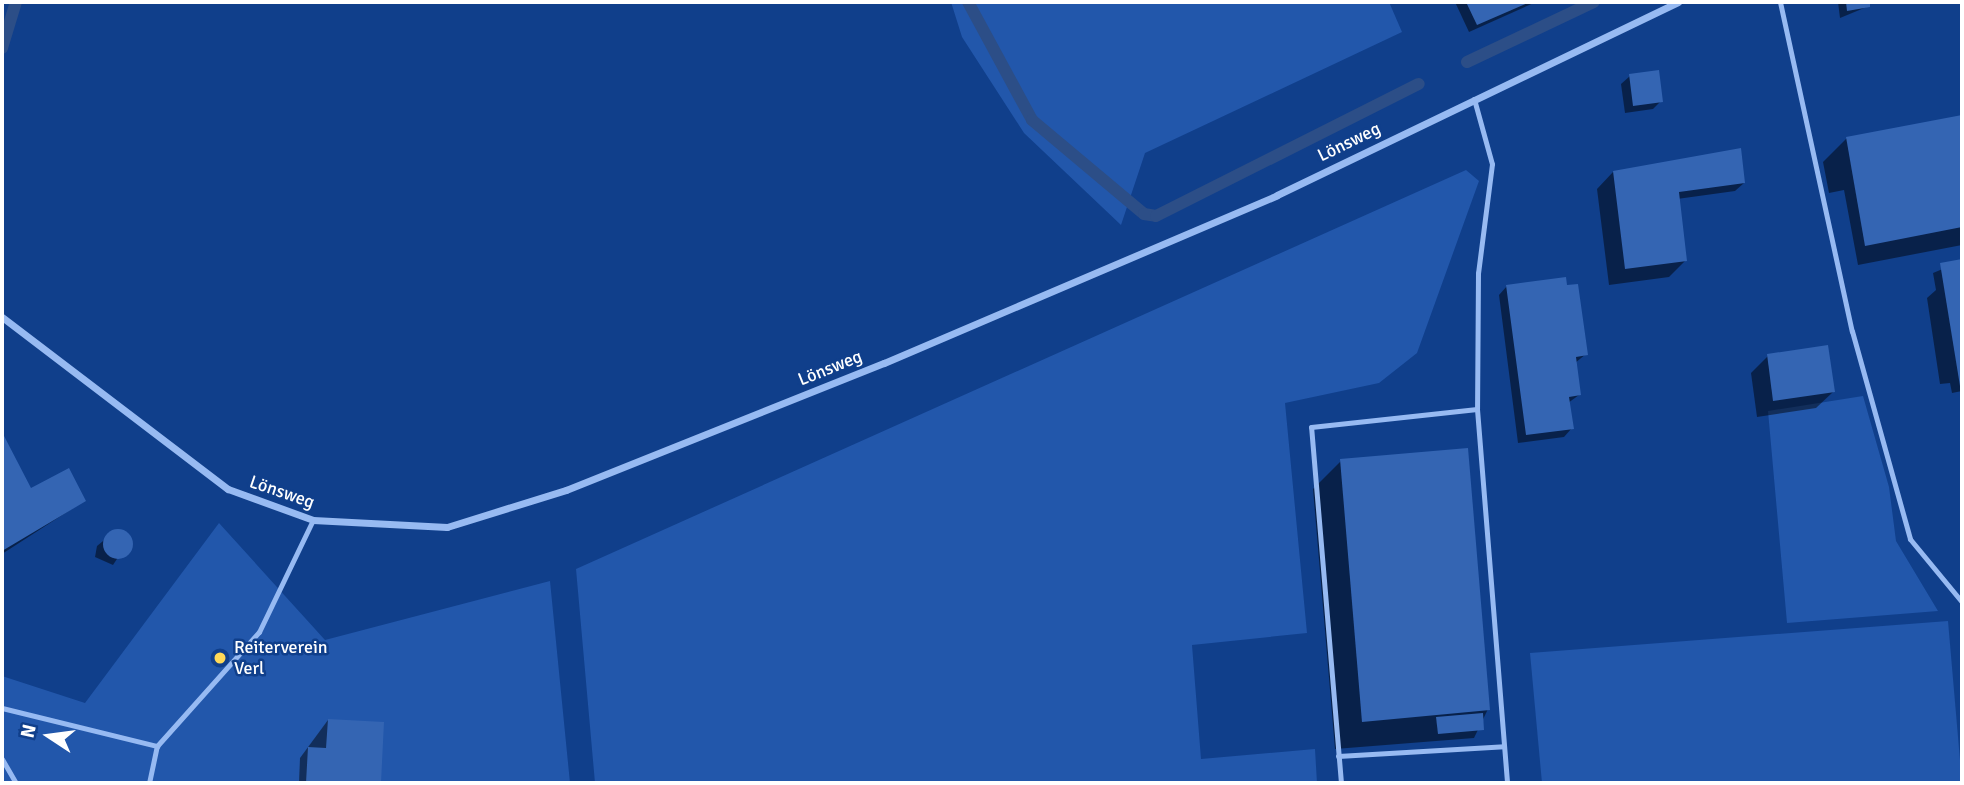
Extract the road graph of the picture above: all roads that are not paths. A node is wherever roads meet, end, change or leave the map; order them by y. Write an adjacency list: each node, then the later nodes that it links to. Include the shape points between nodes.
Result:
1 (1678, 2): 3 (street, Lönsweg)
2 (1780, 2): 7 (lane, via 1852,331 1910,539)
3 (1474, 99): 5 (lane, via 1492,164 1478,273); 6 (street, Lönsweg, via 1278,195 566,490 447,527)
4 (2, 317): 6 (street, Lönsweg, via 228,489)
5 (1477, 409): 10 (lane); 11 (lane, via 1311,427)
6 (313, 520): 9 (lane, via 259,632)
7 (1962, 602)
8 (2, 708): 9 (lane)
9 (157, 746): 14 (lane)
10 (1504, 746): 11 (lane); 16 (lane)
11 (1338, 756): 15 (lane)
12 (2, 759): 13 (lane)
13 (16, 783)
14 (149, 783)
15 (1341, 783)
16 (1507, 783)

